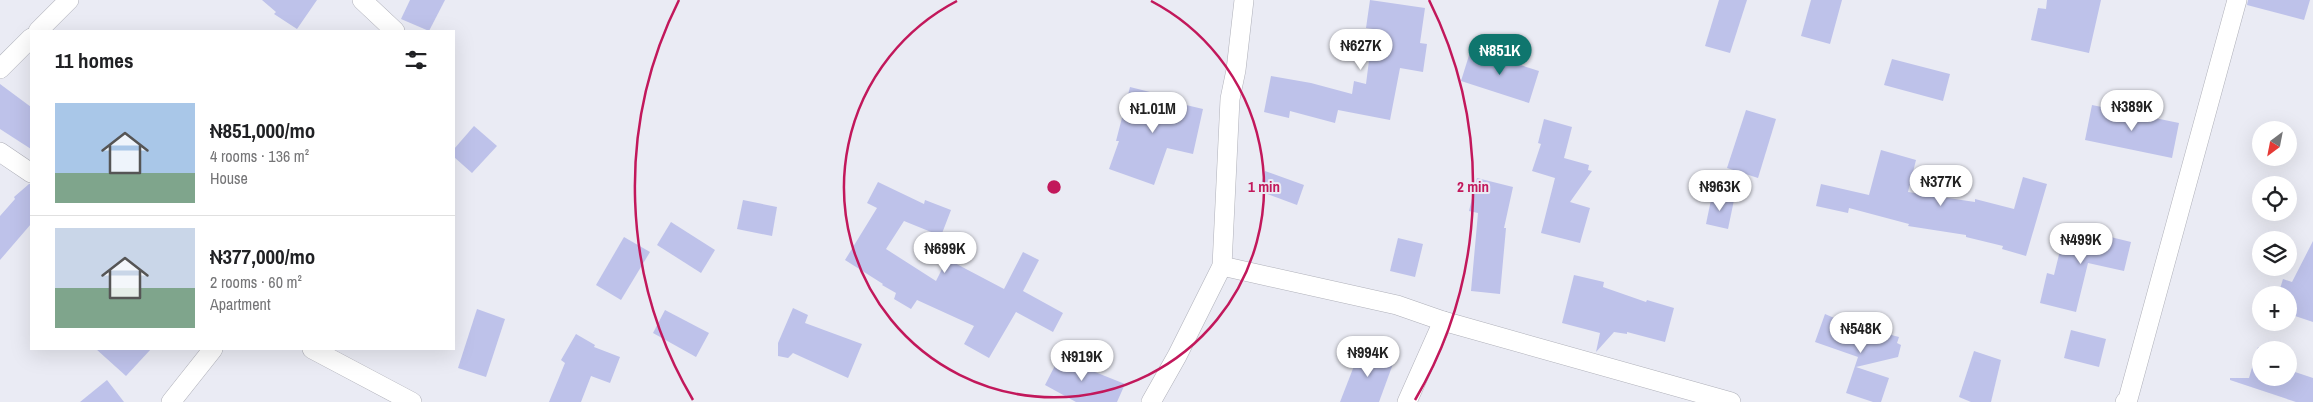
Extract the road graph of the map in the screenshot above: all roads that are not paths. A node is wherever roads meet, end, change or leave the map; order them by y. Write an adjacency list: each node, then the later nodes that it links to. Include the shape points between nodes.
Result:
1 (69, 0): 5 (street)
2 (362, 0): 6 (street)
3 (1244, 0): 11 (street, via 1230,99)
4 (2237, 0): 15 (street)
5 (39, 30)
6 (395, 30)
7 (30, 39): 8 (street)
8 (0, 69)
9 (0, 152): 10 (street)
10 (30, 172)
11 (1222, 266): 12 (street, via 1396,305); 18 (street)
12 (1443, 322): 19 (street); 20 (street)
13 (212, 350): 16 (street)
14 (314, 350): 17 (street)
15 (2129, 401)
16 (171, 402)
17 (412, 402)
18 (1151, 402)
19 (1407, 402)
20 (1731, 402)

